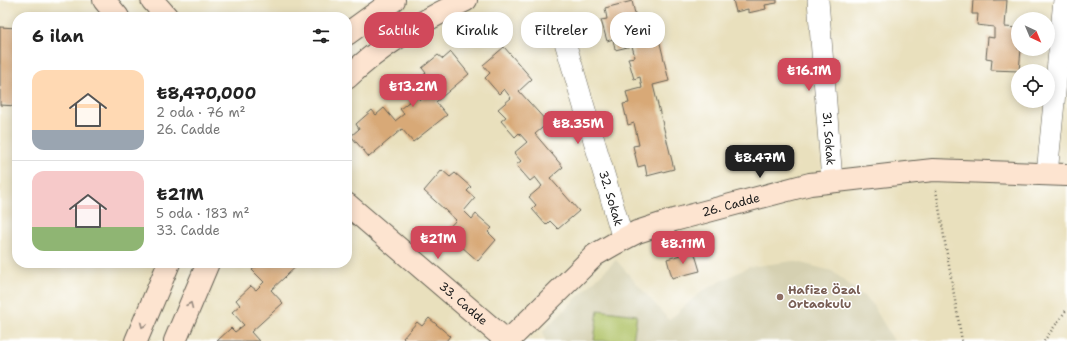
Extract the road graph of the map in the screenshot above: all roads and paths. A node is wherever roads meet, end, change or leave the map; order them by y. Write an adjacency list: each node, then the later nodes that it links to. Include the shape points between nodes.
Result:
1 (104, 0): 7 (street)
2 (152, 0): 8 (street)
3 (394, 0): 9 (street)
4 (466, 0): 11 (street, via 426,19 390,42)
5 (818, 0): 14 (street, 31. Sokak)
6 (1064, 0): 13 (street)
7 (114, 12)
8 (163, 12)
9 (352, 30)
10 (566, 48): 16 (street, 32. Sokak)
11 (352, 74)
12 (933, 170): 13 (street, 26. Cadde); 14 (street, 26. Cadde); 23 (path)
13 (1057, 175)
14 (832, 181): 16 (street, 26. Cadde, via 810,184 674,220)
15 (352, 208): 22 (street, 33. Cadde)
16 (623, 239): 22 (street, 26. Cadde, via 595,255)
17 (167, 268): 20 (street, one-way to 20)
18 (206, 268): 21 (street, one-way to 18)
19 (1067, 309): 24 (path)
20 (136, 341)
21 (175, 341)
22 (507, 341)
23 (962, 341)
24 (1044, 341)

